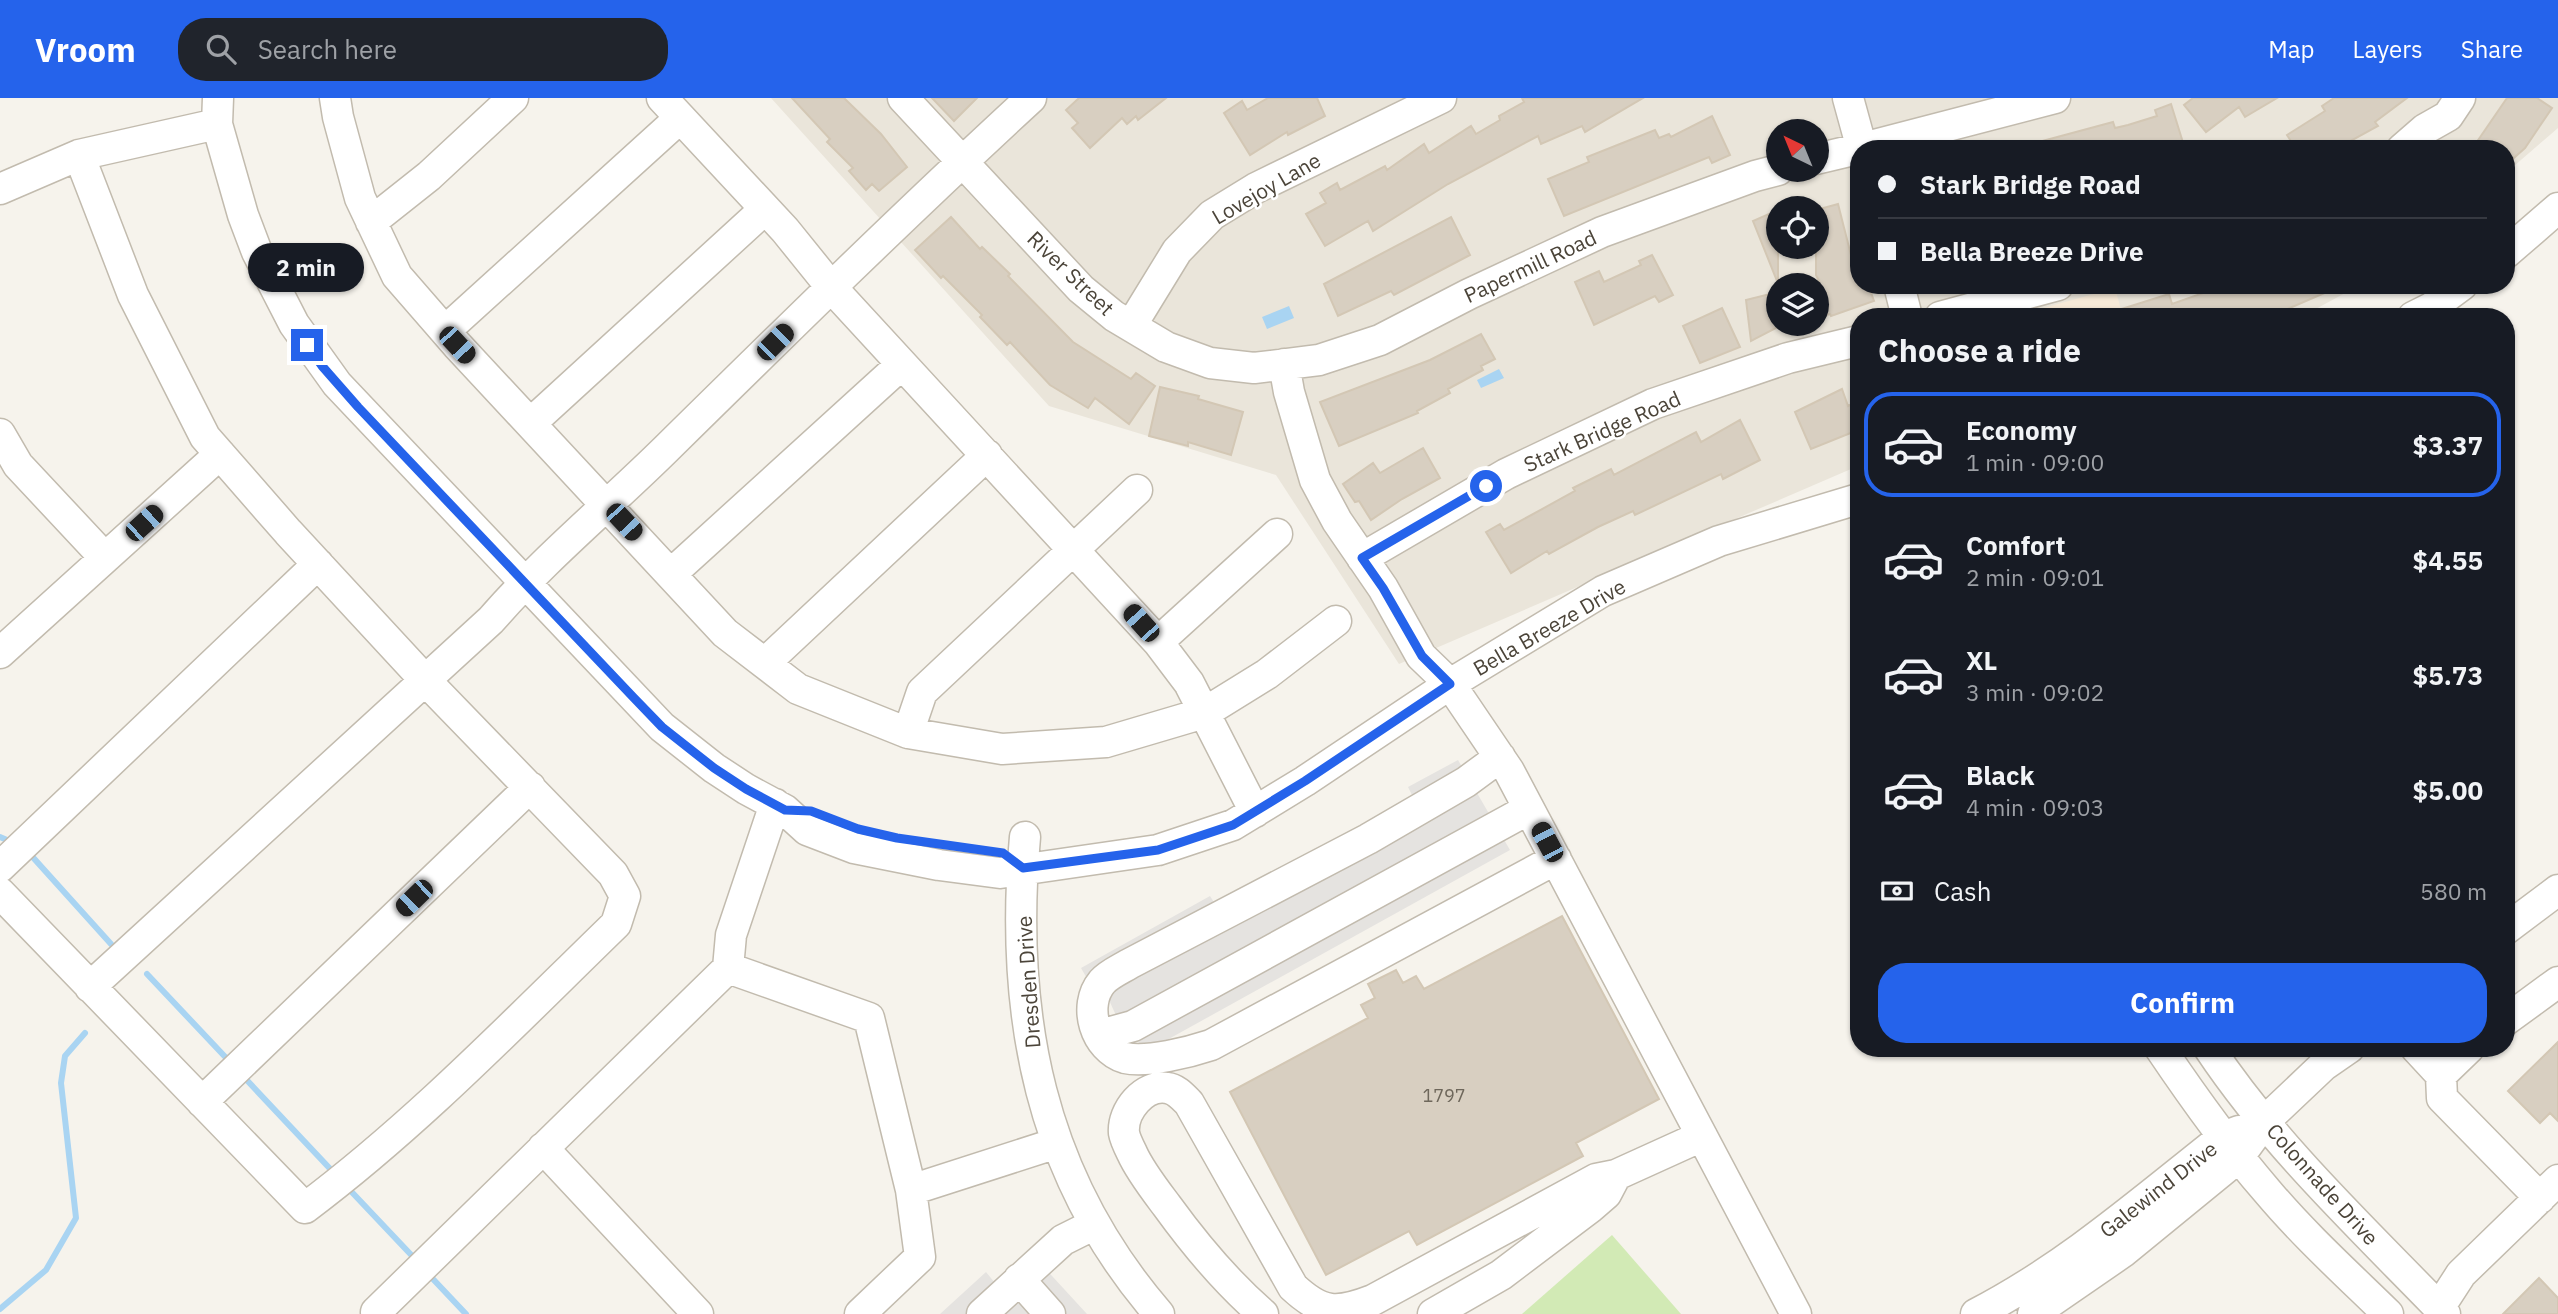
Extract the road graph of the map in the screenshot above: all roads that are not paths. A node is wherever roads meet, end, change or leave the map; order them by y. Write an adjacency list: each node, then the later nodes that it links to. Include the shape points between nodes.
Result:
1 (335, 98): 22 (street, via 360,198)
2 (513, 98): 22 (street, via 429,177)
3 (903, 98): 17 (street, River Street)
4 (1031, 98): 17 (street)
5 (1441, 98): 29 (street, Lovejoy Lane, via 1256,188 1212,215 1177,251)
6 (1848, 98): 11 (street)
7 (2055, 98): 12 (street)
8 (2460, 98): 13 (street, via 2448,116)
9 (671, 108): 21 (street); 30 (street)
10 (218, 111): 15 (street); 47 (street, via 243,215 257,252 307,345 358,407)
11 (1858, 140)
12 (1894, 140)
13 (2412, 140)
14 (1850, 151): 16 (street)
15 (79, 155): 19 (street); 36 (street, via 132,295 205,437)
16 (1829, 156)
17 (962, 162): 24 (street); 29 (street, River Street, via 1081,289)
18 (1766, 173): 33 (street, Papermill Road, via 1602,232 1380,340 1319,359)
19 (0, 189)
20 (2558, 208): 23 (street)
21 (765, 209): 24 (street); 34 (street)
22 (371, 222): 30 (street, via 397,276)
23 (2515, 245)
24 (831, 287): 32 (street); 40 (street)
25 (2025, 294): 27 (street)
26 (2450, 294): 28 (street)
27 (1973, 308)
28 (2431, 308)
29 (1131, 326): 33 (street, River Street, via 1166,347 1210,363 1254,368)
30 (445, 331): 34 (street)
31 (1850, 343): 44 (street, Stark Bridge Road, via 1788,358 1653,404 1506,474)
32 (902, 364): 37 (street); 46 (street)
33 (1284, 364): 44 (street, via 1315,480)
34 (531, 424): 40 (street)
35 (0, 434): 43 (street, via 18,464)
36 (220, 454): 43 (street); 45 (street)
37 (987, 455): 42 (street); 51 (street)
38 (1138, 491): 42 (street)
39 (1850, 501): 53 (street, Bella Breeze Drive, via 1719,541 1603,591)
40 (608, 505): 46 (street); 47 (street)
41 (1277, 534): 49 (street)
42 (1073, 549): 49 (street); 55 (street, via 922,692)
43 (106, 558): 50 (street)
44 (1362, 558): 53 (street, via 1422,656)
45 (318, 564): 52 (street); 63 (street)
46 (671, 574): 51 (street, via 725,634)
47 (525, 581): 52 (street, via 491,620); 58 (street, via 662,727 714,768)
48 (1336, 621): 54 (street, via 1267,674)
49 (1158, 642): 54 (street, via 1189,683)
50 (0, 653)
51 (765, 663): 55 (street, via 798,688)
52 (424, 679): 57 (street); 70 (street)
53 (1450, 684): 56 (street); 60 (street, Bella Breeze Drive)
54 (1204, 713): 55 (street, via 1106,742 1002,749); 60 (street)
55 (908, 733)
56 (1500, 757): 59 (street); 72 (street, via 1368,839 1104,980 1091,1005)
57 (530, 787): 79 (street); 79 (street, via 613,874 625,895 616,924 464,1071 355,1171 305,1208)
58 (780, 807): 64 (street, via 811,811 897,838 1003,853); 68 (street, via 731,935)
59 (1530, 809): 62 (street); 72 (street, via 1133,1026)
60 (1255, 812): 64 (street, Bella Breeze Drive, via 1233,825 1158,850)
61 (1026, 837): 64 (street, Dresden Drive)
62 (1556, 859): 72 (street, via 1211,1045 1169,1056 1128,1059 1115,1054); 81 (street)
63 (0, 867)
64 (1023, 868): 82 (street, Dresden Drive, via 1025,991 1032,1051)
65 (2558, 890): 67 (street)
66 (0, 892): 70 (street)
67 (2515, 922)
68 (728, 968): 84 (street); 87 (street, via 869,1018)
69 (2558, 982): 71 (street)
70 (90, 987): 79 (street)
71 (2515, 1013)
72 (1100, 1035)
73 (2166, 1057): 83 (street, Colonnade Drive)
74 (2216, 1057): 80 (street, Colonnade Drive)
75 (2336, 1057): 80 (street)
76 (2424, 1057): 78 (street)
77 (2460, 1057): 78 (street)
78 (2441, 1075): 86 (street, via 2442,1098)
79 (202, 1102)
80 (2265, 1121): 83 (street, Galewind Drive); 90 (street, Colonnade Drive)
81 (1702, 1136): 85 (street); 99 (street)
82 (1057, 1143): 87 (street); 88 (street, Dresden Drive)
83 (2231, 1147): 100 (street, Galewind Drive, via 2067,1260); 101 (street, Galewind Drive, via 2123,1252); 102 (street, Colonnade Drive, via 2320,1248)
84 (543, 1148): 91 (street); 92 (street)
85 (1616, 1175): 97 (street, via 1571,1191 1373,1300 1335,1312 1318,1308 1293,1287 1189,1102 1166,1087 1143,1094 1125,1120 1124,1133 1132,1155 1198,1248); 98 (street, via 1606,1194 1591,1208 1501,1275)
86 (2549, 1189): 90 (street, via 2461,1274)
87 (911, 1190): 93 (street, via 920,1258)
88 (1095, 1224): 89 (street, via 1063,1240); 96 (street, Dresden Drive, via 1118,1263)
89 (1019, 1279): 94 (street); 95 (street)
90 (2442, 1311)
91 (378, 1314)
92 (698, 1314)
93 (860, 1314)
94 (982, 1314)
95 (1050, 1314)
96 (1160, 1314)
97 (1263, 1314)
98 (1433, 1314)
99 (1796, 1314)
100 (1976, 1314)
101 (2033, 1314)
102 (2388, 1314)

